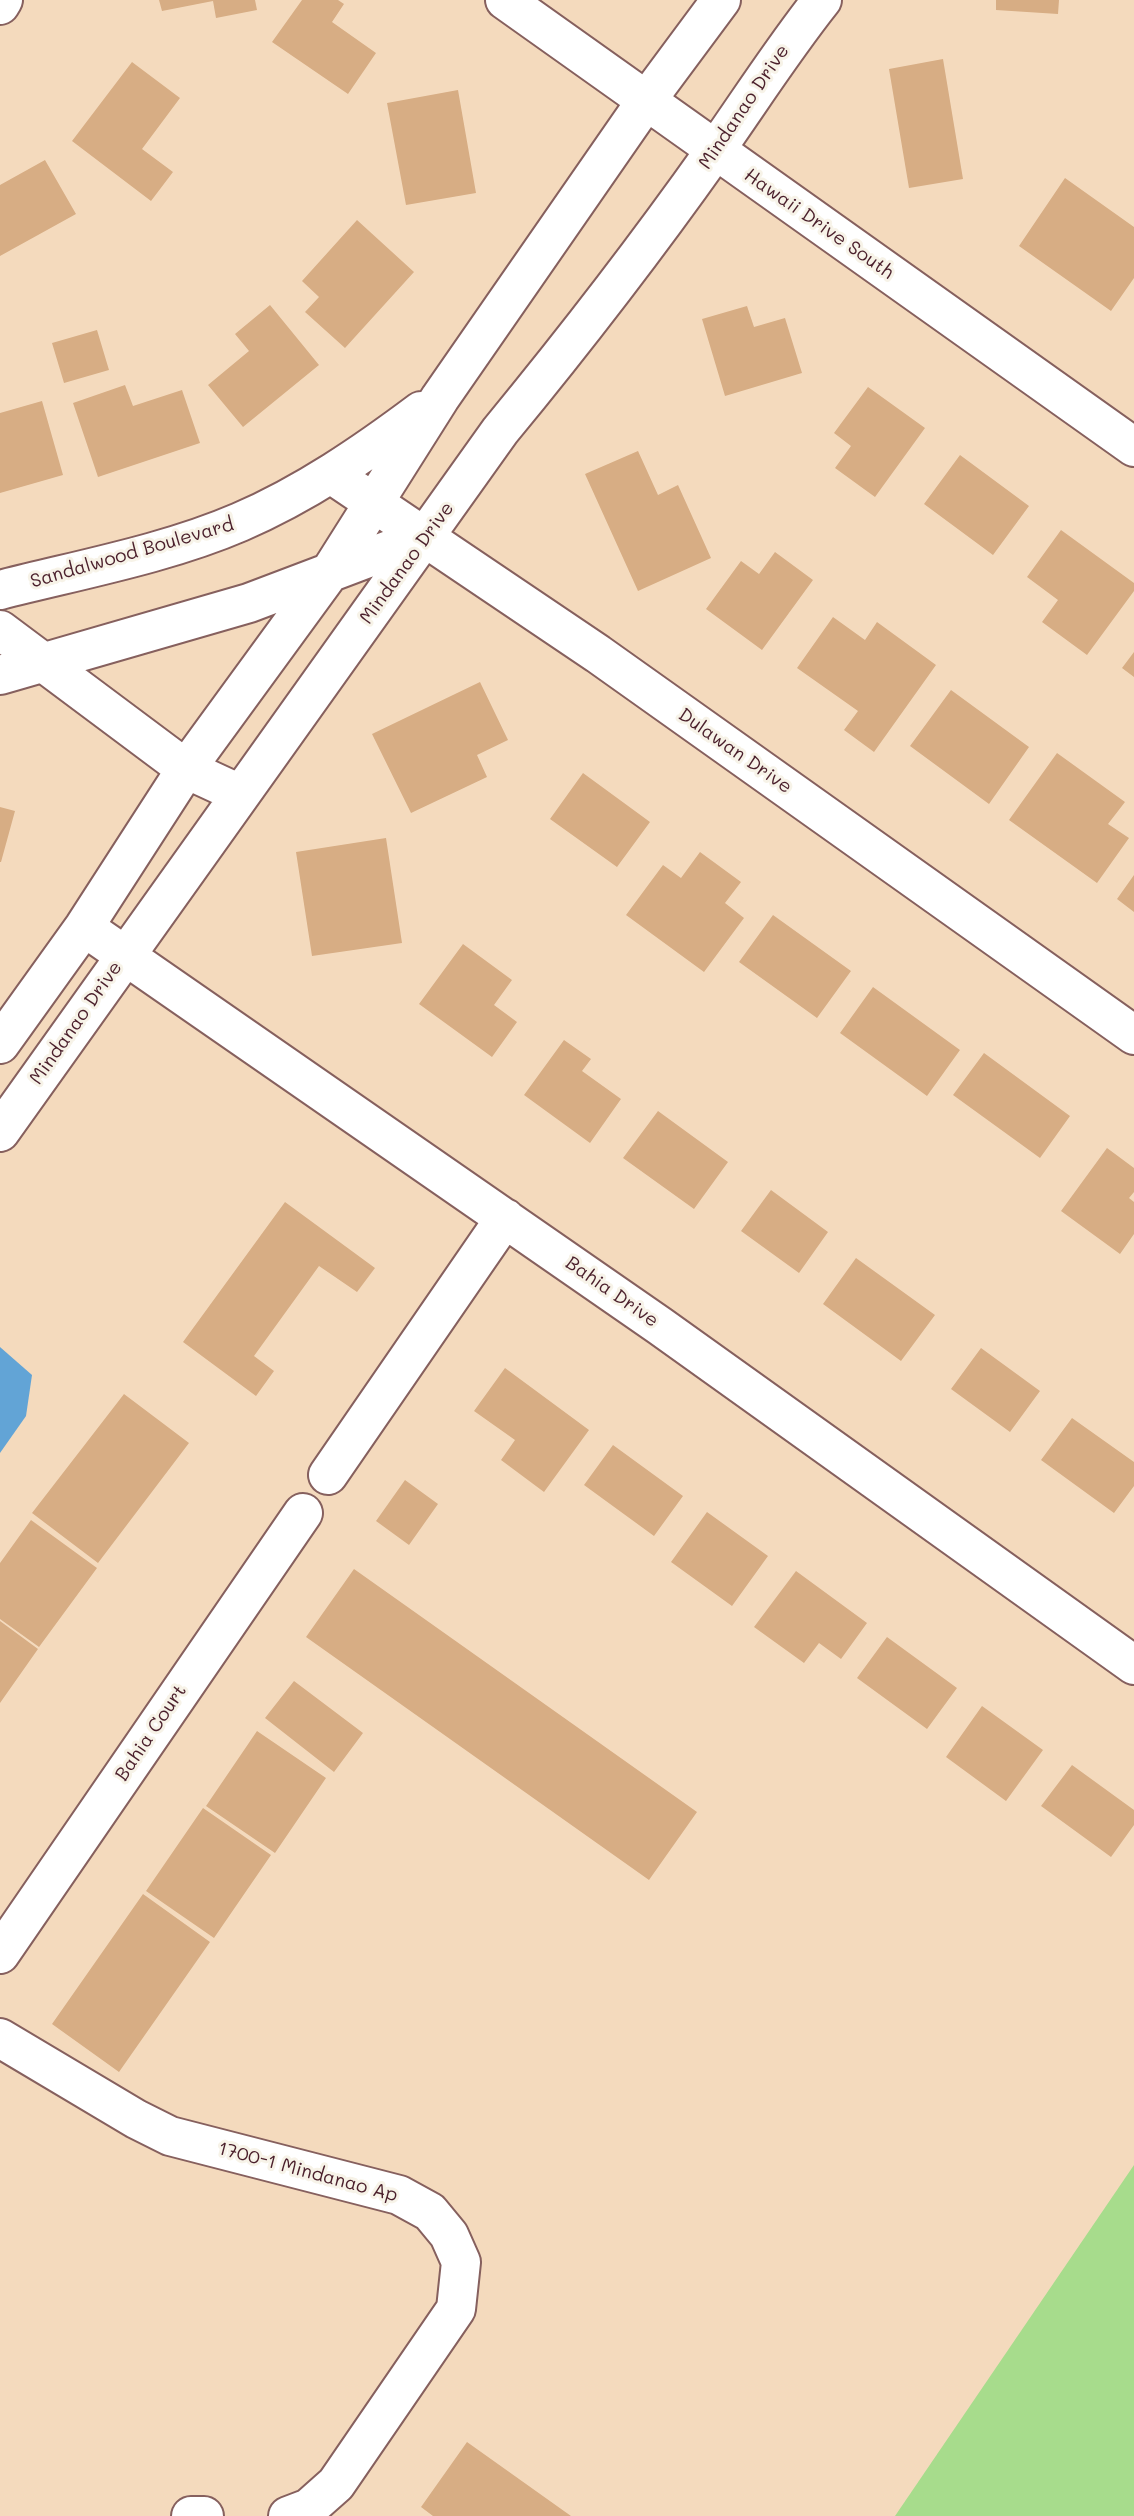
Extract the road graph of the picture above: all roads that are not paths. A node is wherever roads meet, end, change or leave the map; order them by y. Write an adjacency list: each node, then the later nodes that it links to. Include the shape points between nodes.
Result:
1 (4, 0): 5 (street)
2 (505, 0): 6 (street, Hawaii Drive South)
3 (721, 0): 6 (street)
4 (822, 0): 7 (street, Mindanao Drive)
5 (0, 5)
6 (646, 101): 7 (street, Hawaii Drive South); 8 (street)
7 (715, 150): 9 (street, Hawaii Drive South); 12 (street, Mindanao Drive, via 588,325 500,431)
8 (440, 398): 10 (street, Sandalwood Boulevard); 11 (street)
9 (1134, 447)
10 (331, 474): 11 (street, Dulawan Drive); 14 (street, Sandalwood Boulevard, via 240,522)
11 (373, 500): 12 (street, Dulawan Drive); 13 (street)
12 (426, 536): 13 (street); 19 (street, Mindanao Drive); 22 (street, Dulawan Drive)
13 (331, 569): 16 (street, via 249,603); 18 (street)
14 (0, 590)
15 (0, 630): 16 (street)
16 (46, 663): 17 (street); 18 (street)
17 (0, 676)
18 (186, 769): 19 (street); 20 (street)
19 (240, 794): 21 (street, Mindanao Drive)
20 (84, 927): 21 (street, Bahia Drive); 23 (street)
21 (125, 955): 24 (street, Mindanao Drive); 25 (street, Bahia Drive)
22 (1134, 1035)
23 (0, 1044)
24 (0, 1132)
25 (505, 1218): 26 (street); 28 (street, Bahia Drive)
26 (328, 1475)
27 (303, 1513): 29 (street, Bahia Court)
28 (1134, 1665)
29 (0, 1954)
30 (0, 2038): 33 (street, 1700-1 Mindanao Ap, via 170,2136 399,2195 430,2211 449,2235 461,2262 456,2309 336,2484 309,2508)
31 (191, 2516): 32 (street)
32 (204, 2516)
33 (288, 2516)

